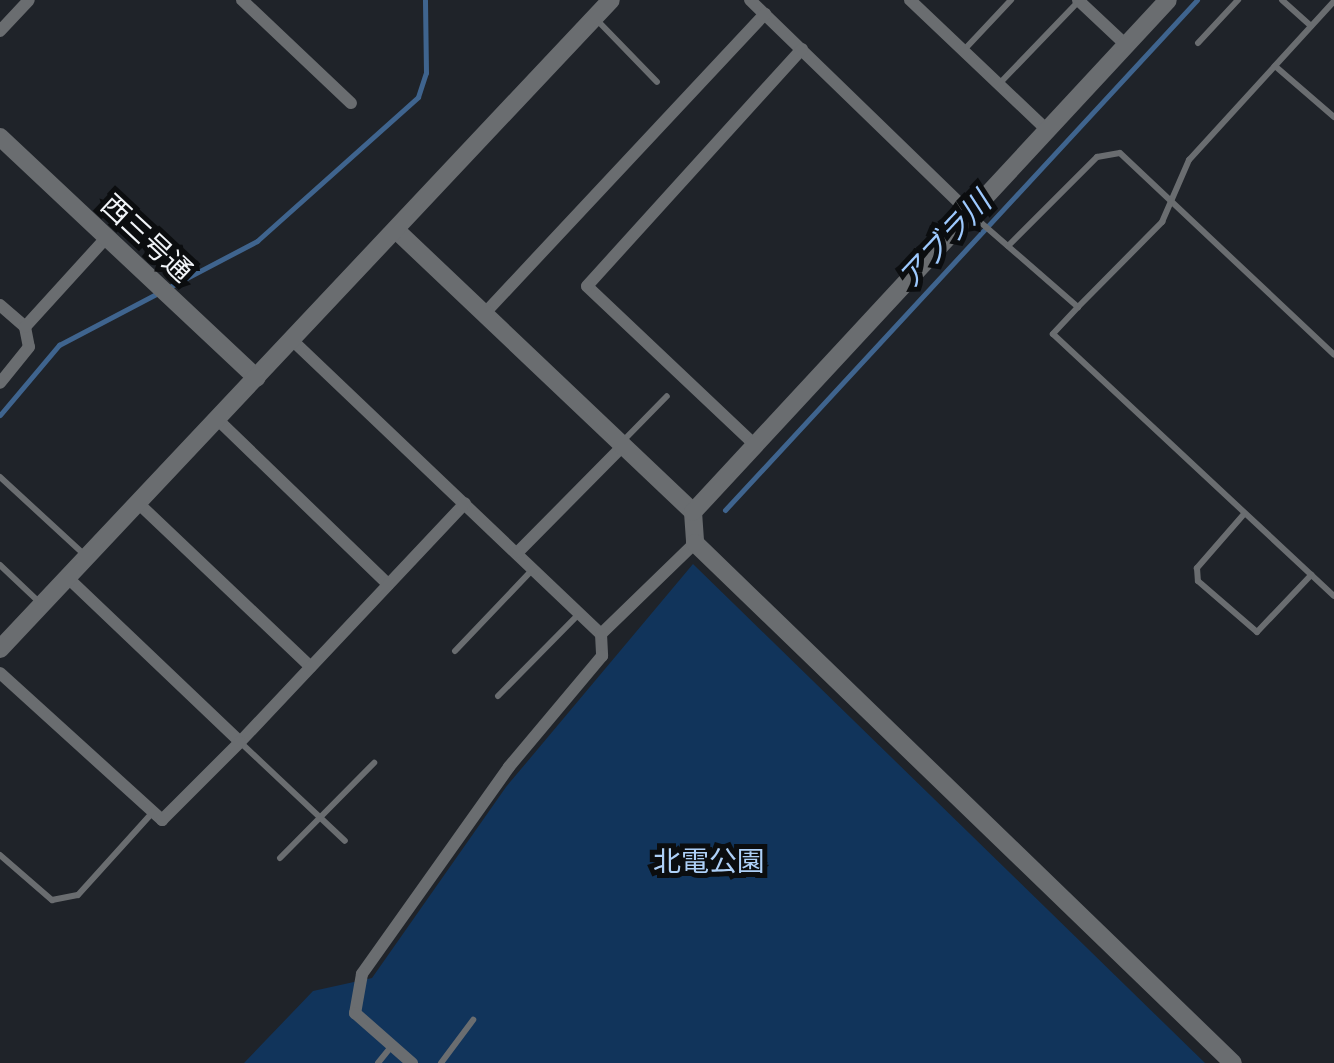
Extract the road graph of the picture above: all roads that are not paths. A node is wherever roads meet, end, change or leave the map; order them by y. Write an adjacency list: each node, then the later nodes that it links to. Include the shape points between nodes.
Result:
1 (29, 0): 15 (street)
2 (242, 0): 23 (street)
3 (610, 0): 13 (street)
4 (750, 0): 12 (street)
5 (910, 0): 19 (street)
6 (1011, 0): 19 (lane)
7 (1079, 0): 17 (street); 22 (lane)
8 (1168, 0): 17 (street)
9 (1238, 0): 16 (lane)
10 (1282, 0): 14 (lane)
11 (1334, 1): 14 (lane)
12 (765, 14): 18 (street); 34 (street)
13 (594, 17): 21 (lane); 29 (street)
14 (1311, 26): 20 (lane)
15 (0, 31)
16 (1198, 43)
17 (1126, 45): 25 (street)
18 (802, 49): 28 (street); 43 (street, via 586,286)
19 (963, 50): 22 (street)
20 (1275, 66): 24 (lane); 27 (lane, via 1189,160)
21 (658, 82)
22 (999, 84): 25 (street)
23 (351, 103)
24 (1334, 117)
25 (1047, 130): 28 (street)
26 (0, 136): 30 (street, 西三号通)
27 (1171, 200): 31 (lane, via 1120,153 1097,157); 33 (lane, via 1162,222); 37 (lane)
28 (972, 214): 31 (lane); 43 (street)
29 (396, 230): 34 (street); 36 (street)
30 (107, 238): 35 (street); 38 (street, 西三号通)
31 (1008, 246): 33 (lane)
32 (0, 304): 35 (street)
33 (1078, 308): 48 (lane, via 1053,334)
34 (485, 314): 42 (street)
35 (24, 328): 39 (street, via 29,347)
36 (292, 340): 38 (street); 46 (street)
37 (1334, 355)
38 (257, 378): 41 (street)
39 (0, 383)
40 (667, 396): 42 (lane)
41 (217, 419): 45 (street); 56 (street)
42 (622, 445): 47 (street); 50 (street)
43 (756, 446): 47 (street)
44 (0, 477): 51 (lane)
45 (138, 503): 51 (street); 63 (street)
46 (465, 503): 50 (street); 56 (street)
47 (693, 512): 49 (street)
48 (1244, 514): 54 (lane); 54 (lane, via 1197,568 1198,581 1257,632)
49 (695, 543): 60 (street); 78 (street)
50 (518, 552): 53 (street)
51 (87, 557): 55 (street)
52 (0, 565): 58 (lane)
53 (534, 568): 59 (street); 62 (lane)
54 (1311, 575): 57 (lane)
55 (68, 578): 58 (street); 66 (street)
56 (388, 584): 63 (street)
57 (1334, 596)
58 (41, 605): 61 (street)
59 (580, 613): 60 (street); 65 (lane)
60 (602, 634): 74 (street, via 602,656 509,767 362,974 354,1012)
61 (0, 648)
62 (455, 651)
63 (311, 667): 66 (street)
64 (0, 673): 68 (street)
65 (498, 696)
66 (240, 742): 68 (street, via 162,820); 69 (lane)
67 (374, 764): 69 (lane)
68 (153, 812): 71 (lane, via 75,896 52,900)
69 (320, 817): 70 (lane); 72 (lane)
70 (345, 840)
71 (0, 855)
72 (280, 858)
73 (473, 1020): 77 (lane)
74 (391, 1047): 75 (lane); 76 (street)
75 (378, 1063)
76 (412, 1063)
77 (441, 1063)
78 (1233, 1063)

